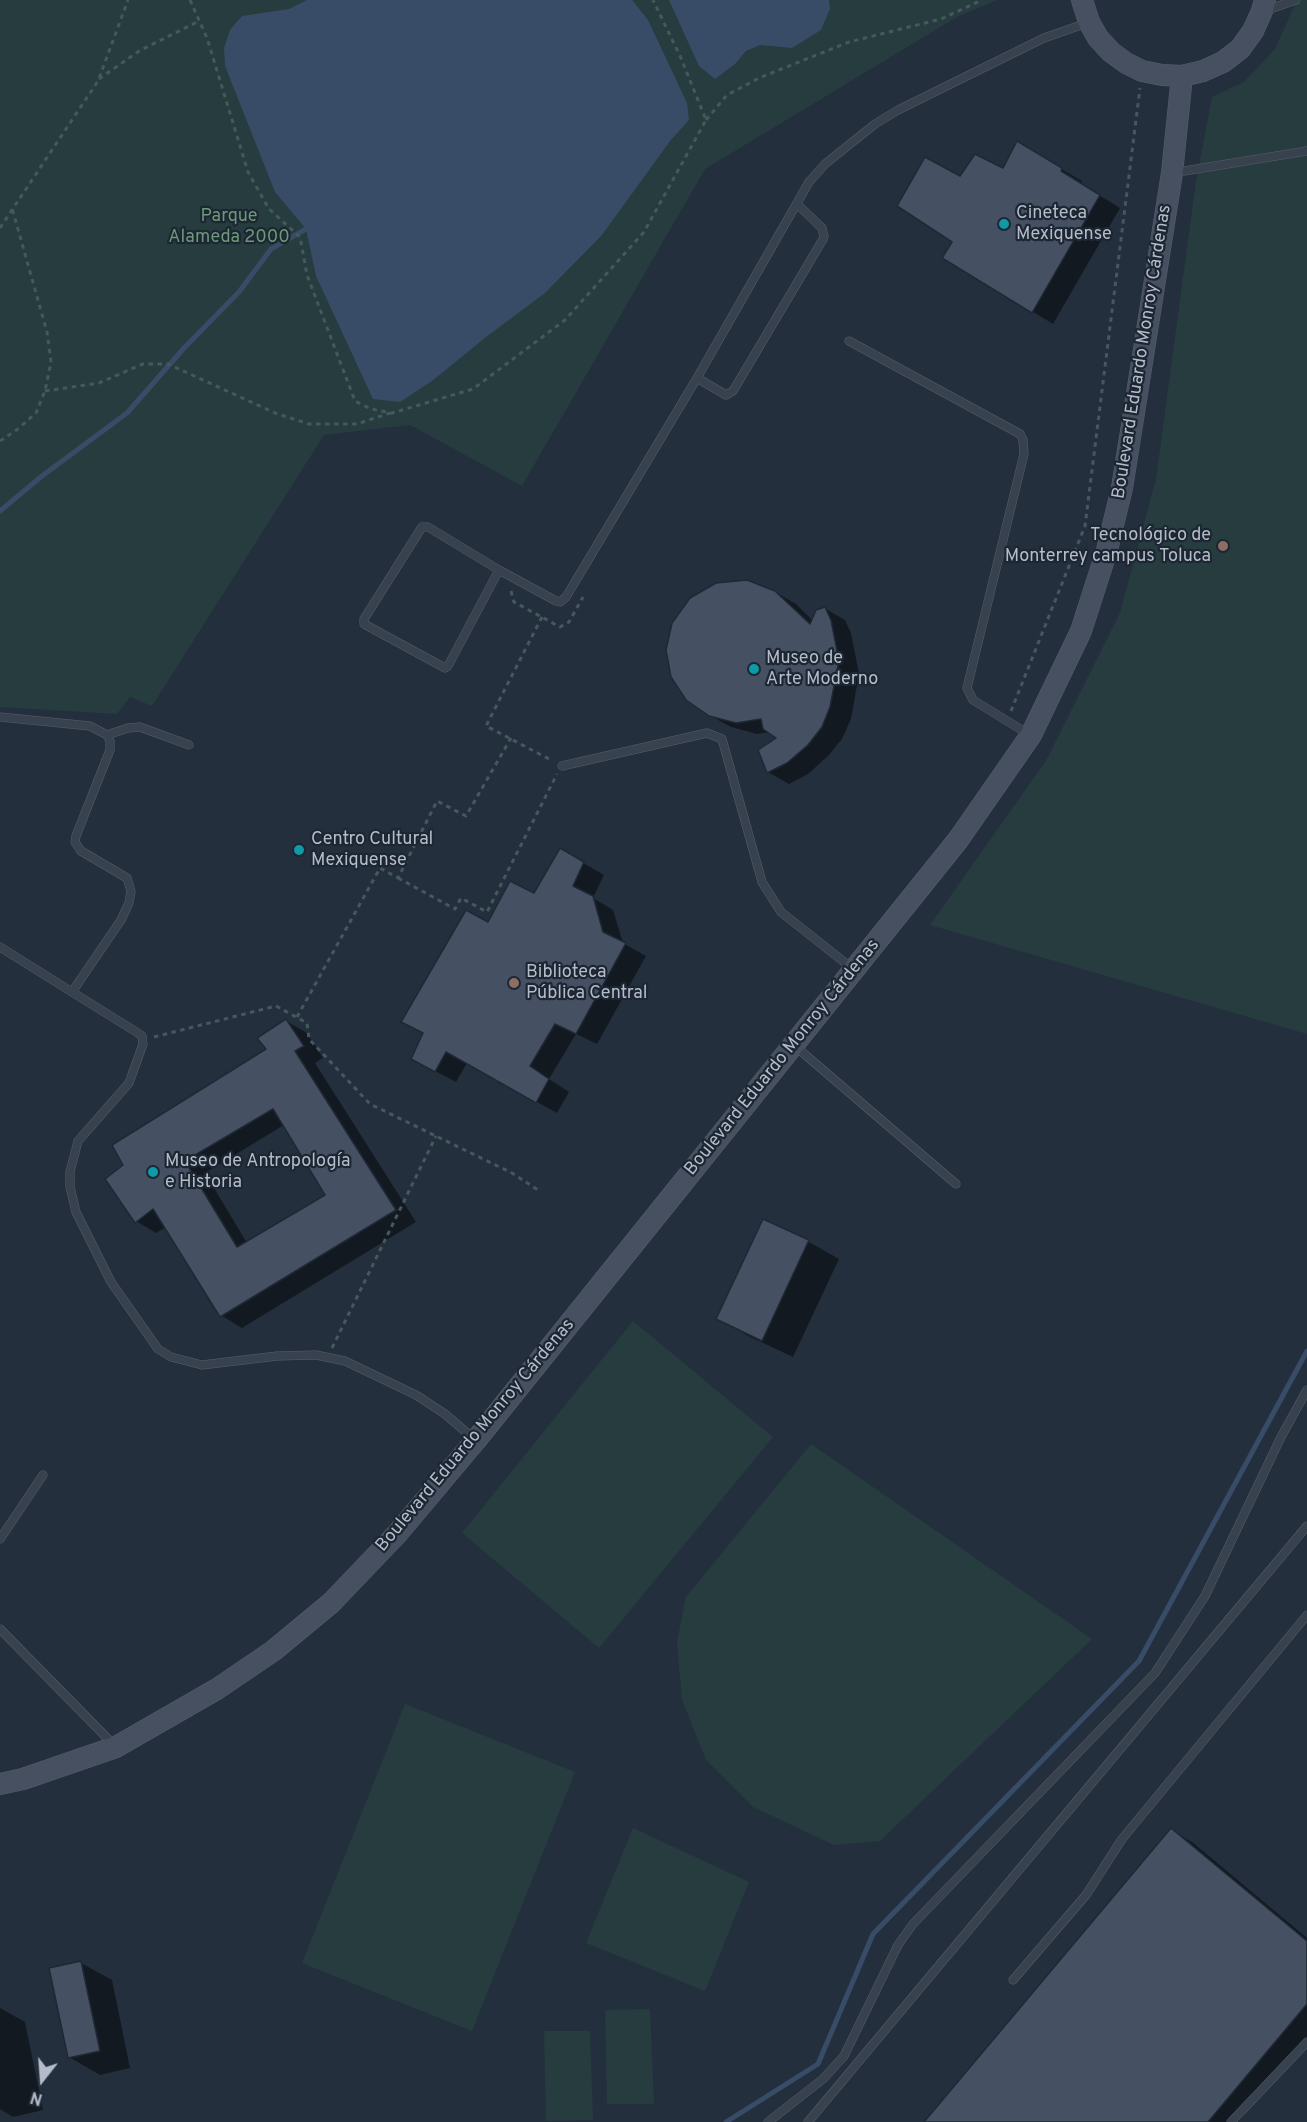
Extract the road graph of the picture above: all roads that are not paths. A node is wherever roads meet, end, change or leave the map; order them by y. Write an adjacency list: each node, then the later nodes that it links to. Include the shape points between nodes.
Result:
1 (1082, 0): 4 (main road)
2 (1296, 0): 3 (lane)
3 (1263, 6): 5 (main road, via 1240,49 1203,72)
4 (1089, 22): 5 (main road, via 1098,38 1126,63 1142,71); 8 (lane, via 1044,38 875,124 825,164)
5 (1182, 76): 7 (main road, Boulevard Eduardo Monroy Cárdenas)
6 (1307, 151): 7 (lane)
7 (1172, 173): 14 (main road, Boulevard Eduardo Monroy Cárdenas, via 1122,488 1107,550 1081,631)
8 (797, 204): 10 (lane); 10 (lane, via 822,228 822,241 733,391 726,395)
9 (849, 341): 14 (lane, via 1020,434 1023,440 1024,454 968,688 973,700)
10 (697, 378): 11 (lane, via 563,600 550,599)
11 (499, 570): 11 (lane, via 422,527 364,619 366,626 443,668 448,666)
12 (0, 717): 13 (lane, via 90,726)
13 (107, 735): 15 (lane, via 140,728); 19 (lane, via 110,750 75,842 81,851 127,878 131,891 121,920)
14 (1031, 735): 18 (main road, Boulevard Eduardo Monroy Cárdenas, via 958,840)
15 (189, 745)
16 (562, 766): 18 (lane, via 707,733 722,739 762,882 781,912)
17 (0, 947): 19 (lane)
18 (854, 970): 20 (main road, Boulevard Eduardo Monroy Cárdenas)
19 (72, 992): 23 (lane, via 143,1040 129,1083 78,1141 70,1187 76,1212 111,1282 158,1349 171,1357 202,1365 277,1356 316,1355 345,1361 416,1395)
20 (794, 1045): 21 (lane); 23 (main road, Boulevard Eduardo Monroy Cárdenas)
21 (956, 1184)
22 (1307, 1390): 33 (lane, via 1205,1596 1155,1673 913,1924 898,1945 844,2056 823,2079)
23 (476, 1440): 29 (main road, Boulevard Eduardo Monroy Cárdenas, via 397,1534 332,1603 273,1651 217,1689)
24 (43, 1475): 26 (lane)
25 (1307, 1526): 34 (lane)
26 (0, 1539)
27 (1307, 1615): 31 (lane, via 1122,1839 1086,1895)
28 (0, 1629): 29 (lane)
29 (116, 1747): 30 (main road, Boulevard Eduardo Monroy Cárdenas)
30 (0, 1784)
31 (1013, 1980)
32 (1307, 2042): 35 (lane)
33 (768, 2122)
34 (808, 2122)
35 (1230, 2122)

